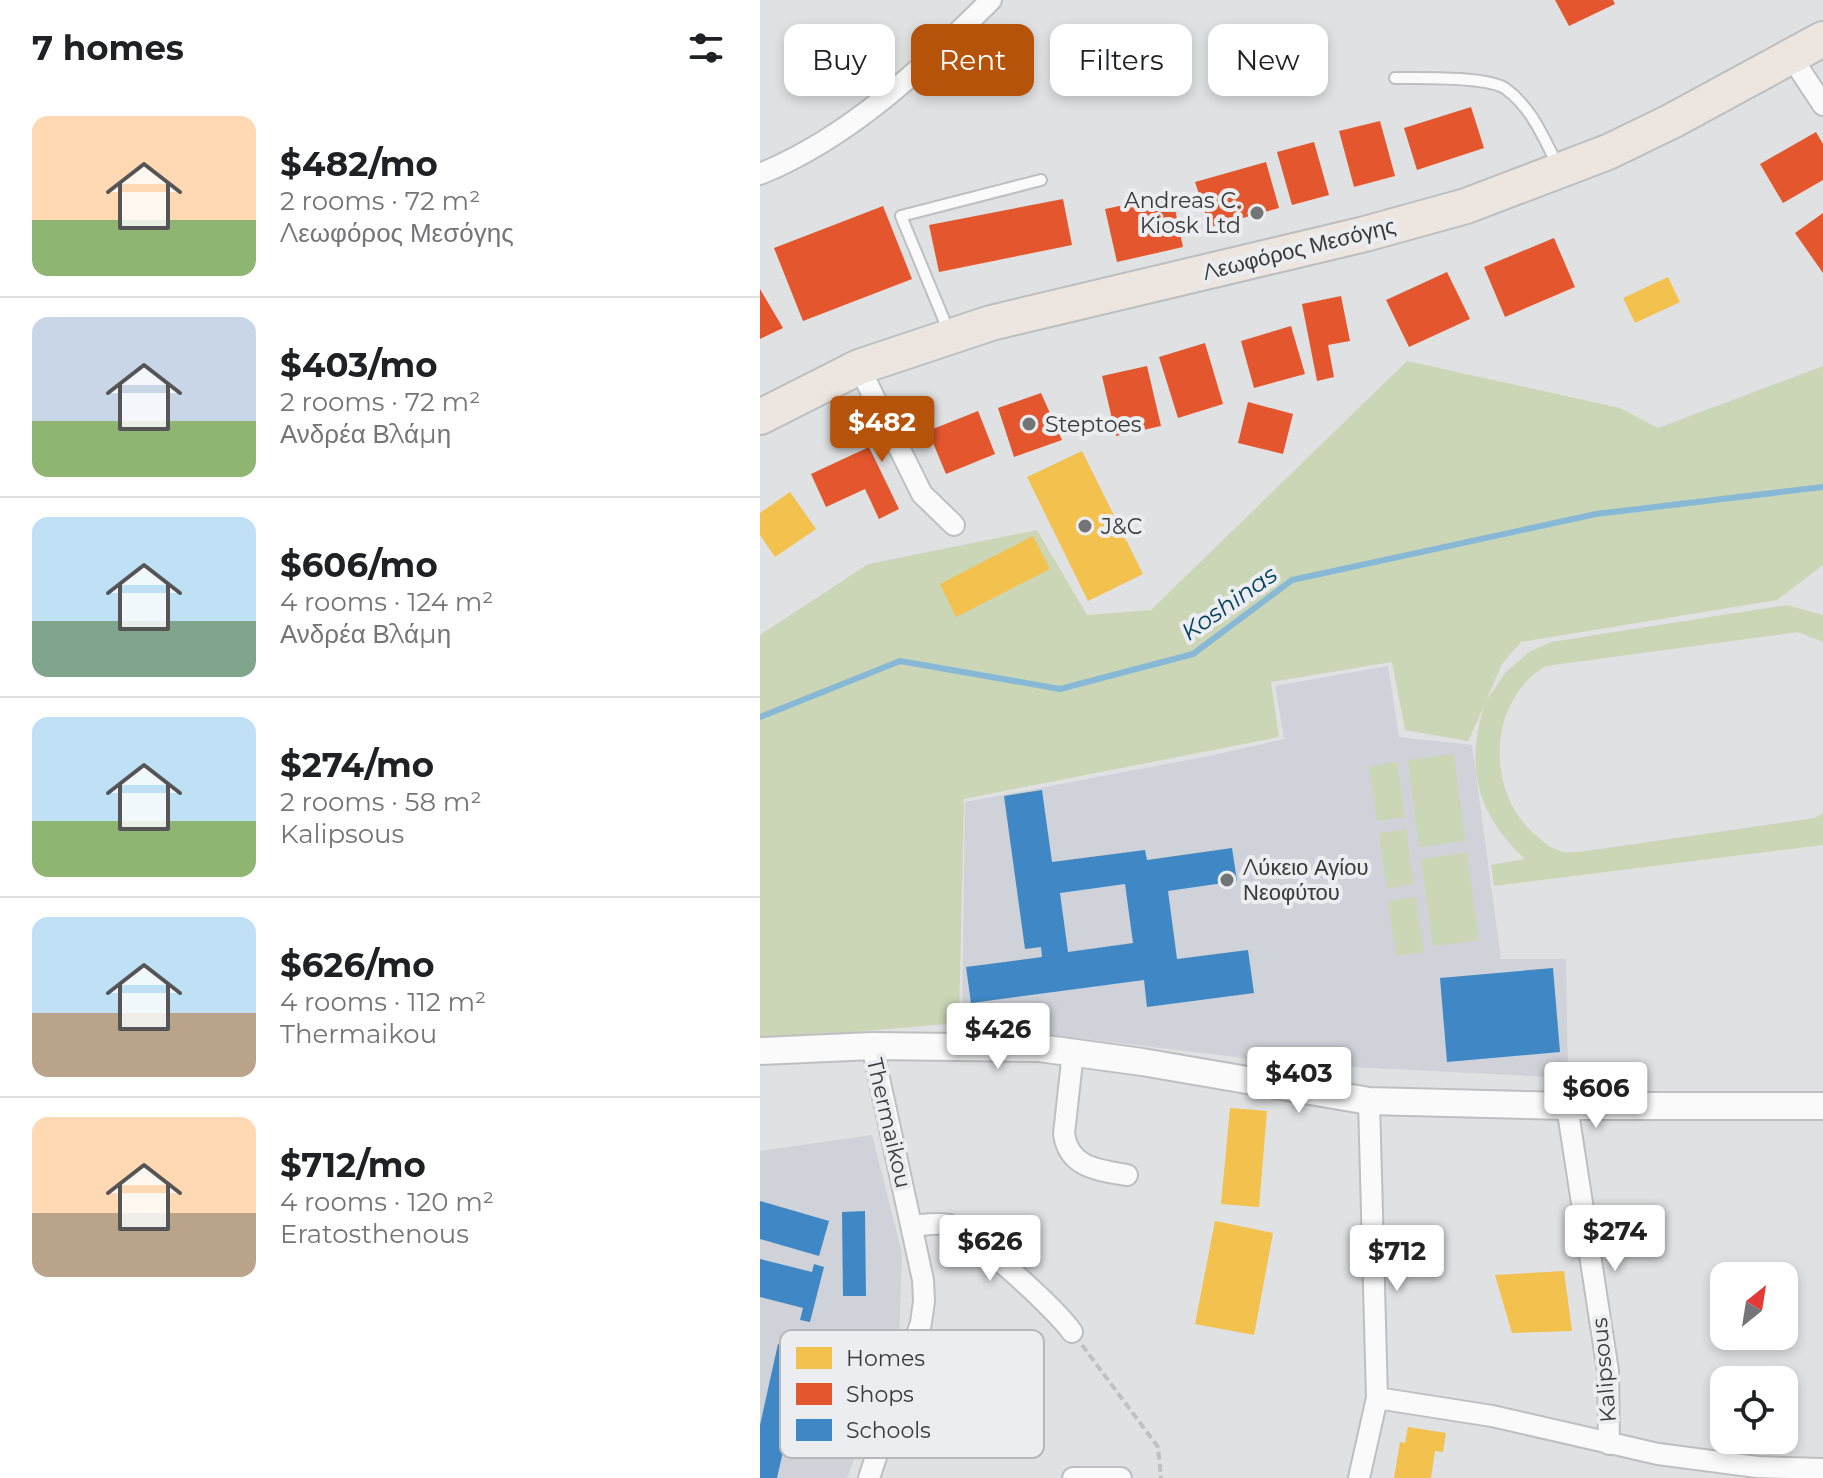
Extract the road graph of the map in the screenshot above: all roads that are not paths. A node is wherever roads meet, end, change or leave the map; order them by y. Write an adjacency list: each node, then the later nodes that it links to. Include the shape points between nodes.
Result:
1 (991, 0): 7 (street, via 880,101 796,159)
2 (1823, 39): 3 (main road, Λεωφόρος Μεσόγης)
3 (1790, 55): 5 (street); 6 (main road, Λεωφόρος Μεσόγης, via 1672,121)
4 (1395, 78): 6 (lane, via 1450,78 1503,86 1535,121)
5 (1823, 105)
6 (1561, 172): 9 (main road, Λεωφόρος Μεσόγης, via 1365,234)
7 (760, 174)
8 (1041, 180): 9 (lane, via 901,216)
9 (951, 337): 10 (main road, Λεωφόρος Μεσόγης)
10 (859, 367): 11 (main road, Λεωφόρος Μεσόγης); 12 (street, via 922,494)
11 (760, 417)
12 (954, 525)
13 (872, 1046): 14 (street); 15 (street); 20 (street, Thermaikou)
14 (760, 1051)
15 (1073, 1052): 16 (street); 19 (street, via 1066,1145 1092,1169)
16 (1369, 1101): 17 (street); 23 (street)
17 (1567, 1106): 18 (street); 24 (street, Kalipsous, via 1608,1371)
18 (1823, 1106)
19 (1127, 1175)
20 (912, 1226): 21 (street, Thermaikou, via 923,1280); 22 (street, via 940,1224 960,1231 1051,1306)
21 (919, 1330)
22 (1072, 1332)
23 (1377, 1398): 24 (street, via 1492,1416); 30 (street)
24 (1609, 1444): 26 (street, via 1757,1467)
25 (876, 1458): 27 (street, Thermaikou)
26 (1823, 1469)
27 (869, 1478)
28 (1073, 1478): 29 (street)
29 (1121, 1478)
30 (1359, 1478)

